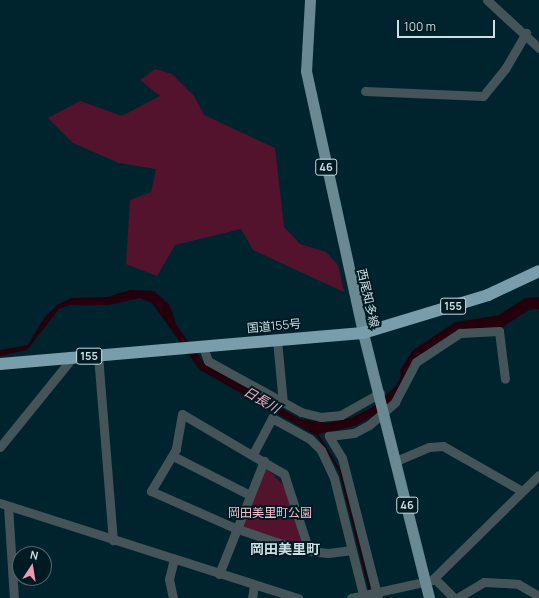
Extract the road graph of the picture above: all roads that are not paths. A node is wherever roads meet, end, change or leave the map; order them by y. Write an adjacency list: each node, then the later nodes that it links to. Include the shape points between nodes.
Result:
1 (310, 0): 7 (main road, 西尾知多線 / 46, via 306,71)
2 (487, 0): 3 (street)
3 (526, 34): 4 (street); 5 (street, via 505,69 483,96)
4 (539, 48)
5 (365, 91)
6 (539, 271): 7 (highway, 国道155号 / 155, via 488,294)
7 (363, 333): 8 (highway, 国道155号 / 155); 14 (main road, 西尾知多線 / 46)
8 (277, 340): 9 (highway, 国道155号 / 155); 15 (street)
9 (203, 347): 10 (highway, 国道155号 / 155); 15 (street, via 208,361)
10 (98, 355): 11 (highway, 国道155号 / 155); 27 (street)
11 (73, 358): 12 (highway, 国道155号 / 155); 17 (street)
12 (0, 364)
13 (505, 378): 16 (street, via 499,332 460,333 416,362 395,402)
14 (380, 393): 15 (street, via 341,415 320,418); 16 (main road, 西尾知多線 / 46)
15 (284, 403)
16 (384, 412): 21 (main road, 西尾知多線 / 46); 34 (street, via 354,433 329,436 342,458)
17 (0, 447)
18 (253, 454): 19 (street, via 182,414); 20 (street); 28 (street, via 272,418 310,439 321,450 334,478)
19 (172, 456): 24 (street); 26 (street, via 151,491)
20 (264, 461): 24 (street); 29 (street, via 284,474)
21 (396, 461): 23 (street, via 429,446 443,446); 32 (main road, 西尾知多線 / 46)
22 (539, 475): 23 (street)
23 (522, 491): 32 (street)
24 (250, 495): 26 (street)
25 (4, 505): 27 (street); 36 (street)
26 (235, 528): 29 (street); 31 (street)
27 (113, 540): 30 (street)
28 (352, 550): 29 (street, via 328,553); 34 (street)
29 (310, 551)
30 (174, 559): 31 (street); 37 (street, via 169,579)
31 (219, 574): 33 (street)
32 (430, 580): 34 (street); 41 (main road, 西尾知多線 / 46); 42 (street)
33 (254, 586): 38 (street); 39 (street)
34 (370, 595): 40 (street)
35 (539, 596): 43 (street, via 518,584 484,582)
36 (14, 598)
37 (173, 598)
38 (252, 598)
39 (298, 598)
40 (351, 598)
41 (429, 598)
42 (454, 598)
43 (457, 598)

